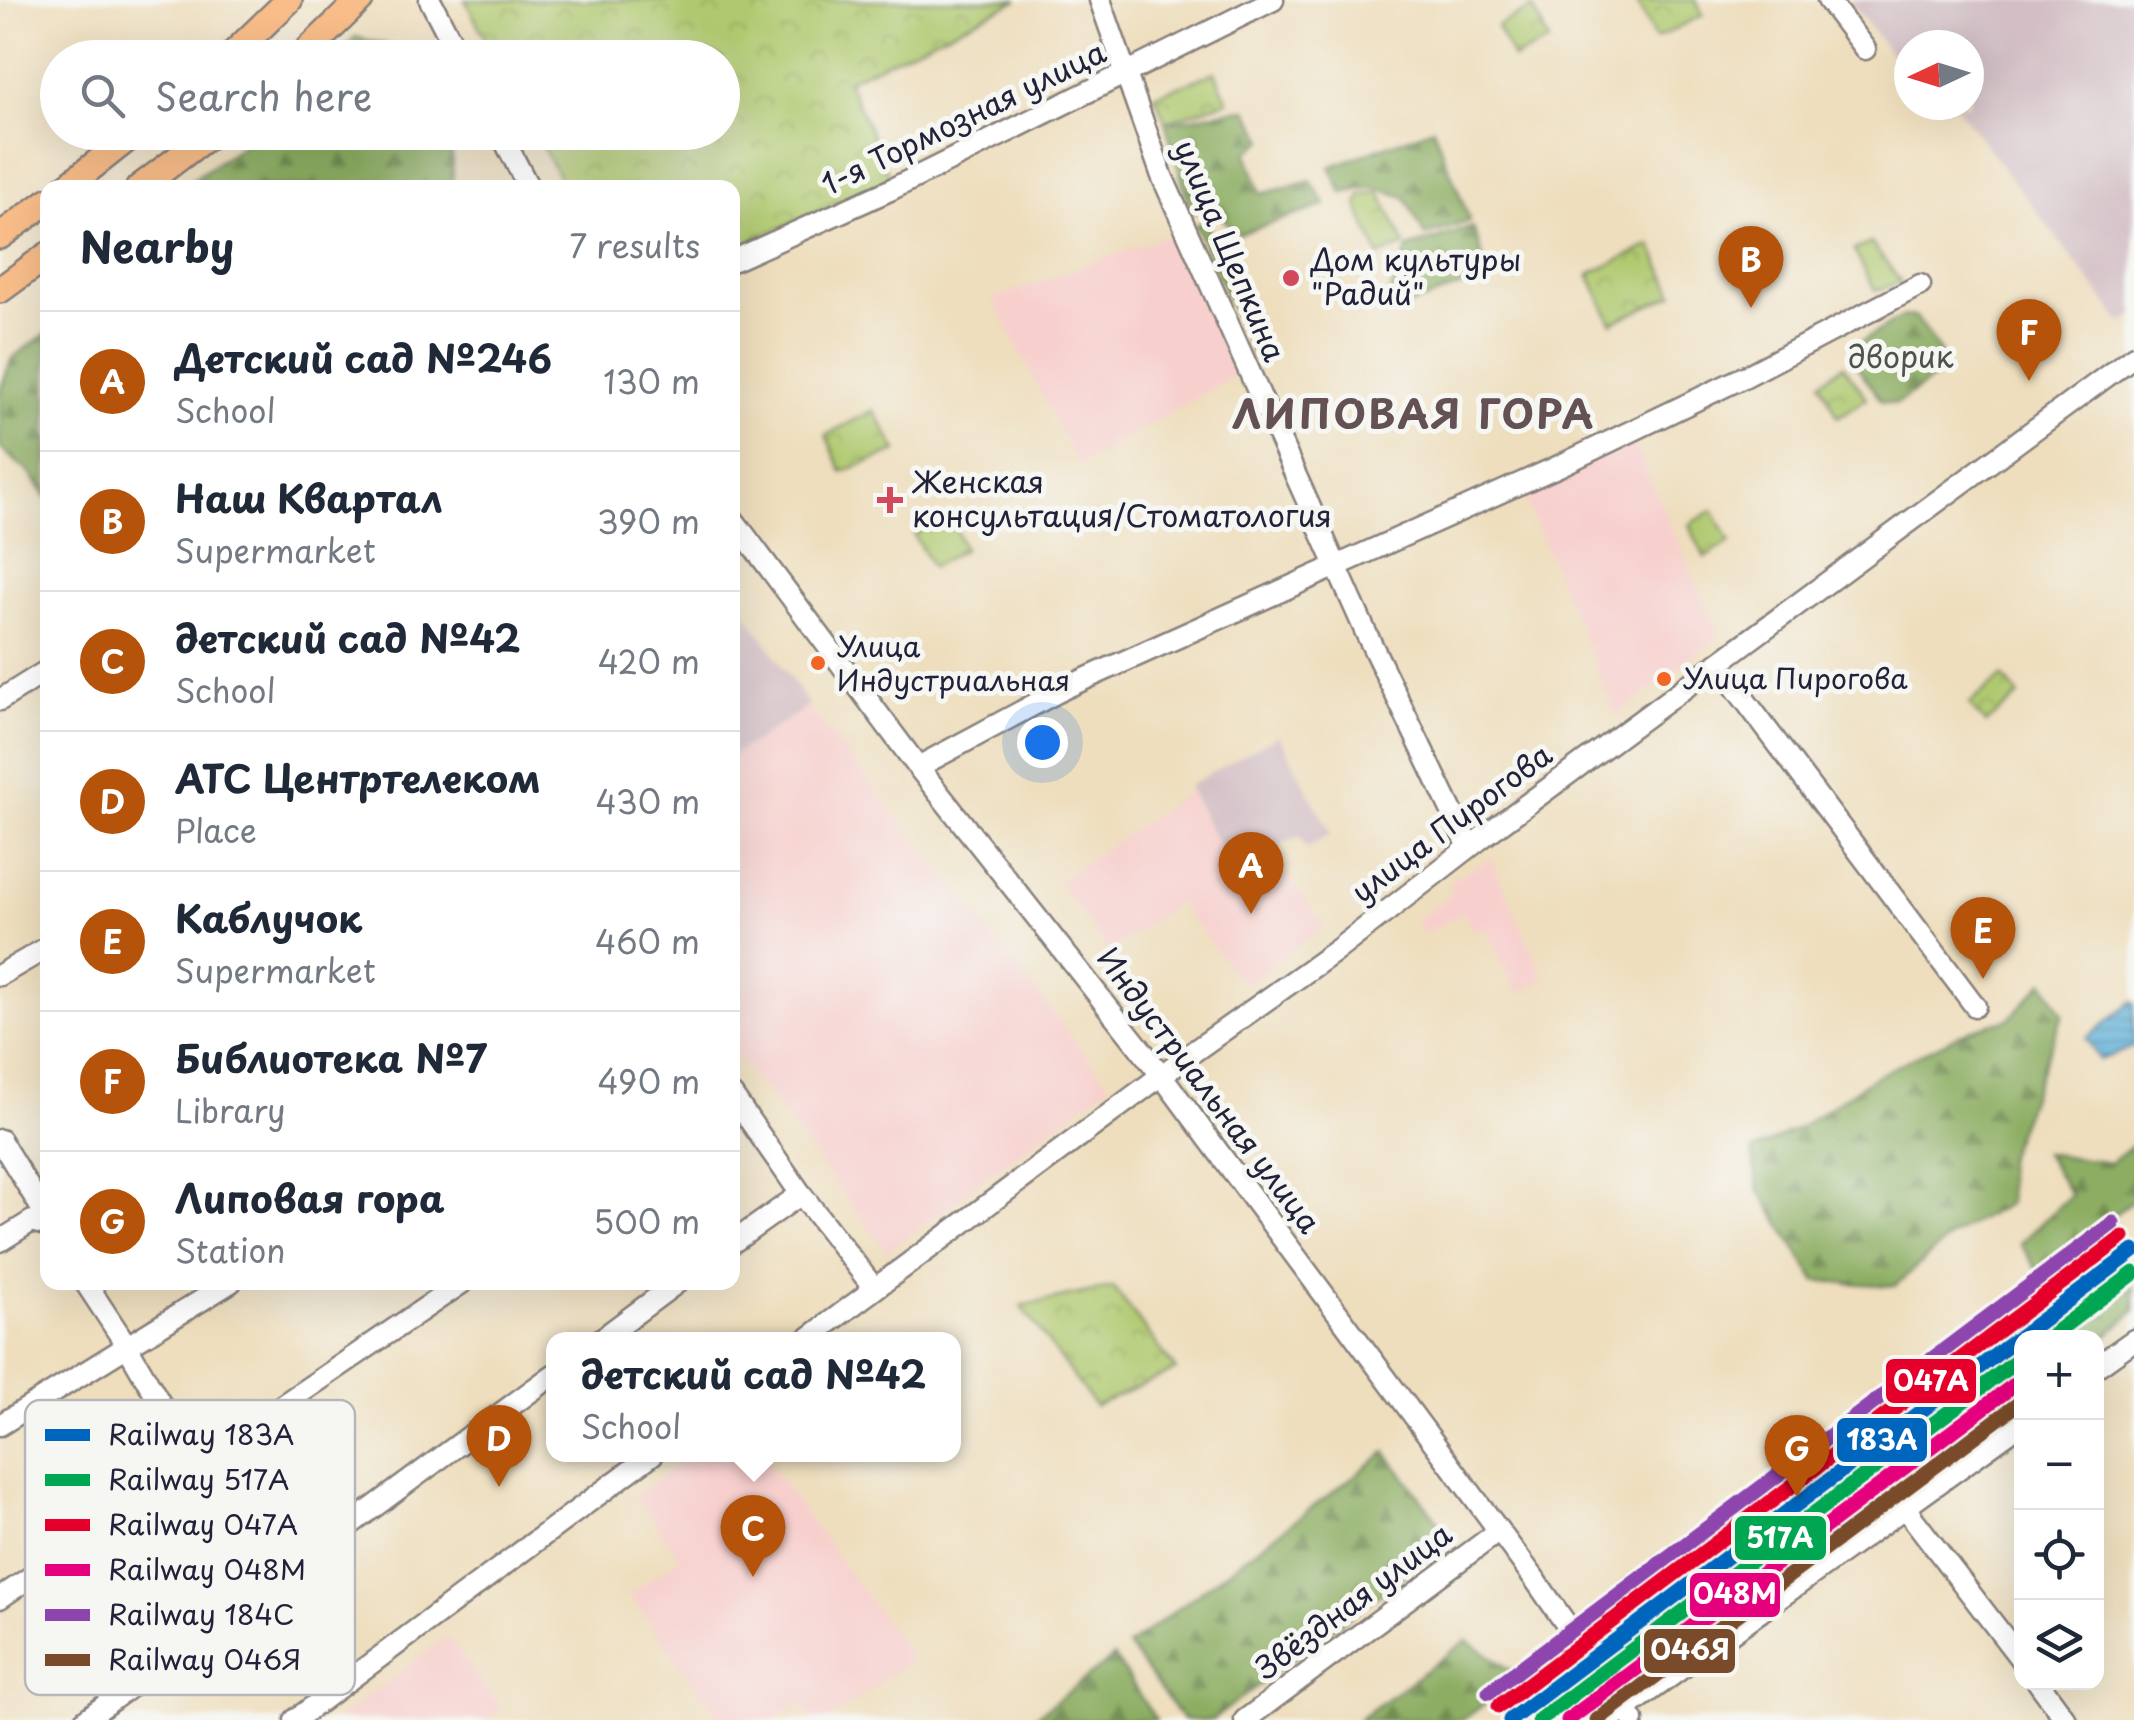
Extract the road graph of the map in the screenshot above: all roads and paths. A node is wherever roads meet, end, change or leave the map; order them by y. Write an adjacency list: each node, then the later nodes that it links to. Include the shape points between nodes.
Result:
1 (290, 0): 7 (main road)
2 (360, 0): 8 (main road)
3 (430, 0): 9 (street)
4 (1100, 0): 11 (street, улица Щепкина)
5 (1273, 0): 11 (street, 1-я Тормозная улица)
6 (1828, 0): 10 (street)
7 (248, 40)
8 (319, 40)
9 (451, 40)
10 (1865, 49)
11 (1126, 74): 20 (street, 1-я Тормозная улица); 26 (street, улица Щепкина, via 1162,176)
12 (113, 150): 15 (main road)
13 (189, 150): 16 (main road)
14 (510, 150): 17 (street)
15 (75, 180)
16 (150, 180)
17 (526, 180)
18 (40, 206): 19 (main road)
19 (0, 236)
20 (740, 257)
21 (40, 261): 23 (main road)
22 (1920, 285): 26 (street, via 1656,420)
23 (0, 290)
24 (2134, 356): 27 (street, улица Пирогова)
25 (740, 533): 30 (street, Индустриальная улица)
26 (1335, 564): 30 (street, via 1065,688); 31 (street, улица Щепкина)
27 (1718, 662): 31 (street, улица Пирогова); 34 (street)
28 (40, 675): 29 (street)
29 (0, 700)
30 (918, 766): 35 (street, Индустриальная улица)
31 (1469, 847): 35 (street, улица Пирогова)
32 (40, 952): 33 (street)
33 (0, 975)
34 (1975, 1006)
35 (1162, 1076): 43 (street, улица Пирогова); 65 (street, Индустриальная улица)
36 (740, 1106): 38 (street)
37 (0, 1140): 39 (street)
38 (800, 1194): 41 (street); 43 (street)
39 (40, 1209)
40 (40, 1222): 42 (street)
41 (740, 1237)
42 (0, 1241)
43 (874, 1288): 51 (street, улица Пирогова)
44 (90, 1290): 53 (street)
45 (219, 1290): 53 (street)
46 (450, 1290): 58 (street)
47 (643, 1290): 49 (street)
48 (667, 1290): 49 (street)
49 (650, 1302): 50 (street)
50 (611, 1332)
51 (816, 1332)
52 (2134, 1340): 54 (street)
53 (127, 1346): 56 (street); 57 (street)
54 (2104, 1362)
55 (546, 1380): 64 (street)
56 (40, 1400)
57 (158, 1400)
58 (289, 1400)
59 (25, 1409): 60 (street)
60 (0, 1425)
61 (2014, 1429): 63 (street)
62 (642, 1462): 69 (street)
63 (1905, 1508): 68 (street); 73 (street)
64 (355, 1522)
65 (1500, 1531): 73 (street, Индустриальная улица); 76 (street, Звёздная улица)
66 (25, 1581): 67 (street)
67 (0, 1598)
68 (2014, 1651)
69 (355, 1675)
70 (2044, 1690): 77 (street)
71 (119, 1695): 74 (street)
72 (329, 1695): 75 (street)
73 (1623, 1716)
74 (85, 1720)
75 (295, 1720)
76 (1245, 1720)
77 (2066, 1720)

